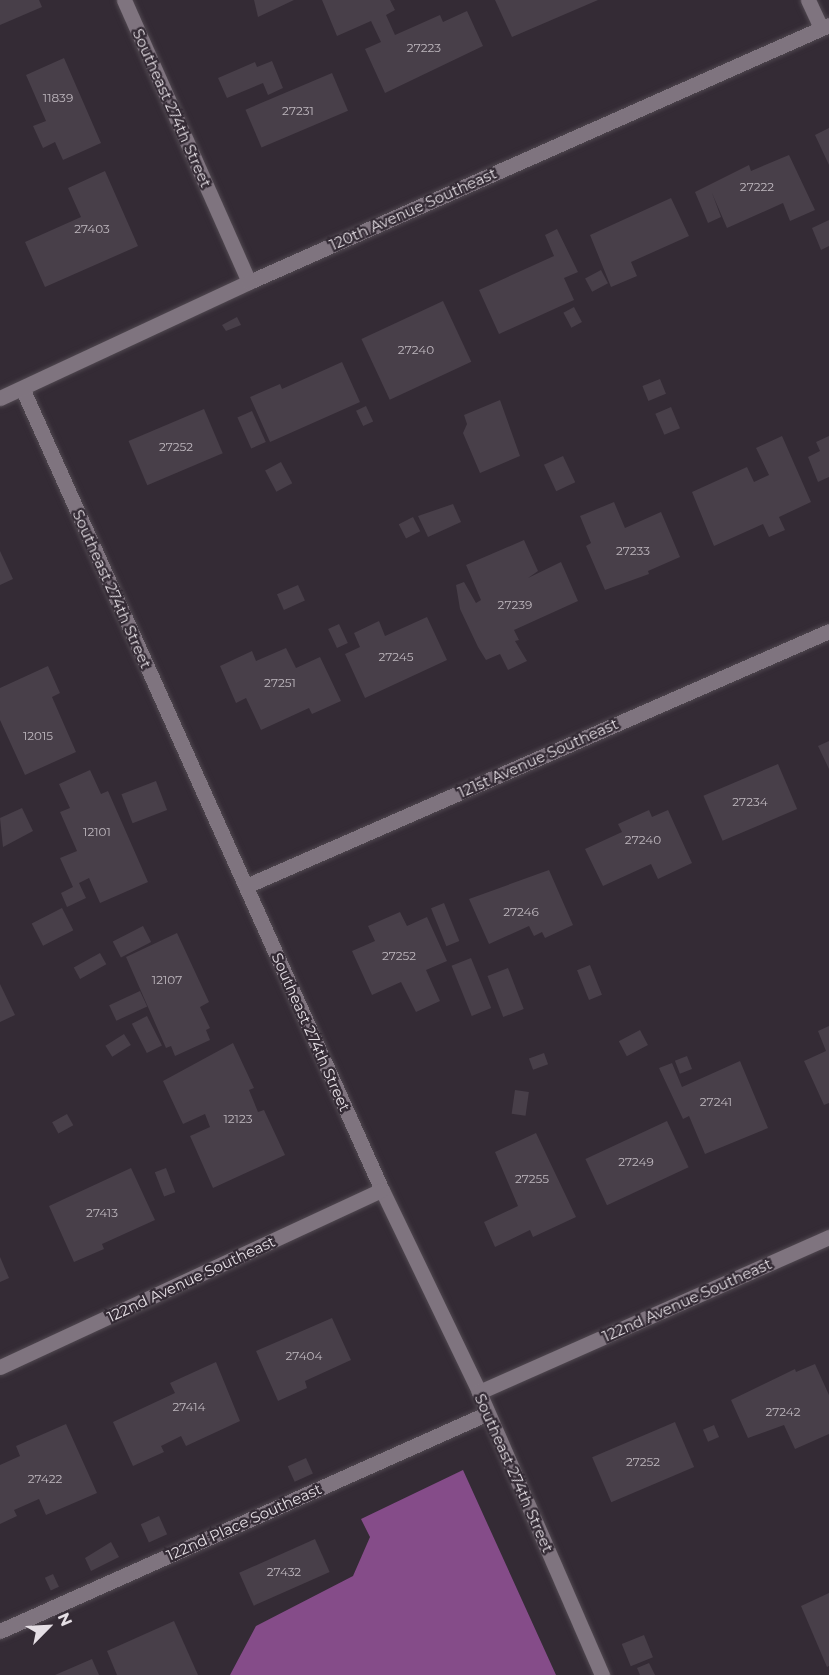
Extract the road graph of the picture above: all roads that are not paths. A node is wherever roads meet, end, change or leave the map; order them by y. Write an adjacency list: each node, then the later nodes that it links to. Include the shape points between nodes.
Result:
1 (124, 0): 4 (street, Southeast 274th Street)
2 (808, 0): 3 (street)
3 (825, 26): 4 (street, 120th Avenue Southeast)
4 (249, 282): 5 (street, 120th Avenue Southeast)
5 (22, 388): 6 (street, 120th Avenue Southeast); 8 (street, Southeast 274th Street)
6 (0, 398)
7 (829, 631): 8 (street, 121st Avenue Southeast)
8 (246, 886): 9 (street, Southeast 274th Street)
9 (382, 1190): 11 (street, 122nd Avenue Southeast); 12 (street, Southeast 274th Street)
10 (829, 1237): 12 (street, 122nd Avenue Southeast)
11 (0, 1368)
12 (479, 1392): 13 (street, Southeast 274th Street)
13 (488, 1413): 14 (street, 122nd Place Southeast); 15 (street, Southeast 274th Street)
14 (0, 1631)
15 (602, 1675)

